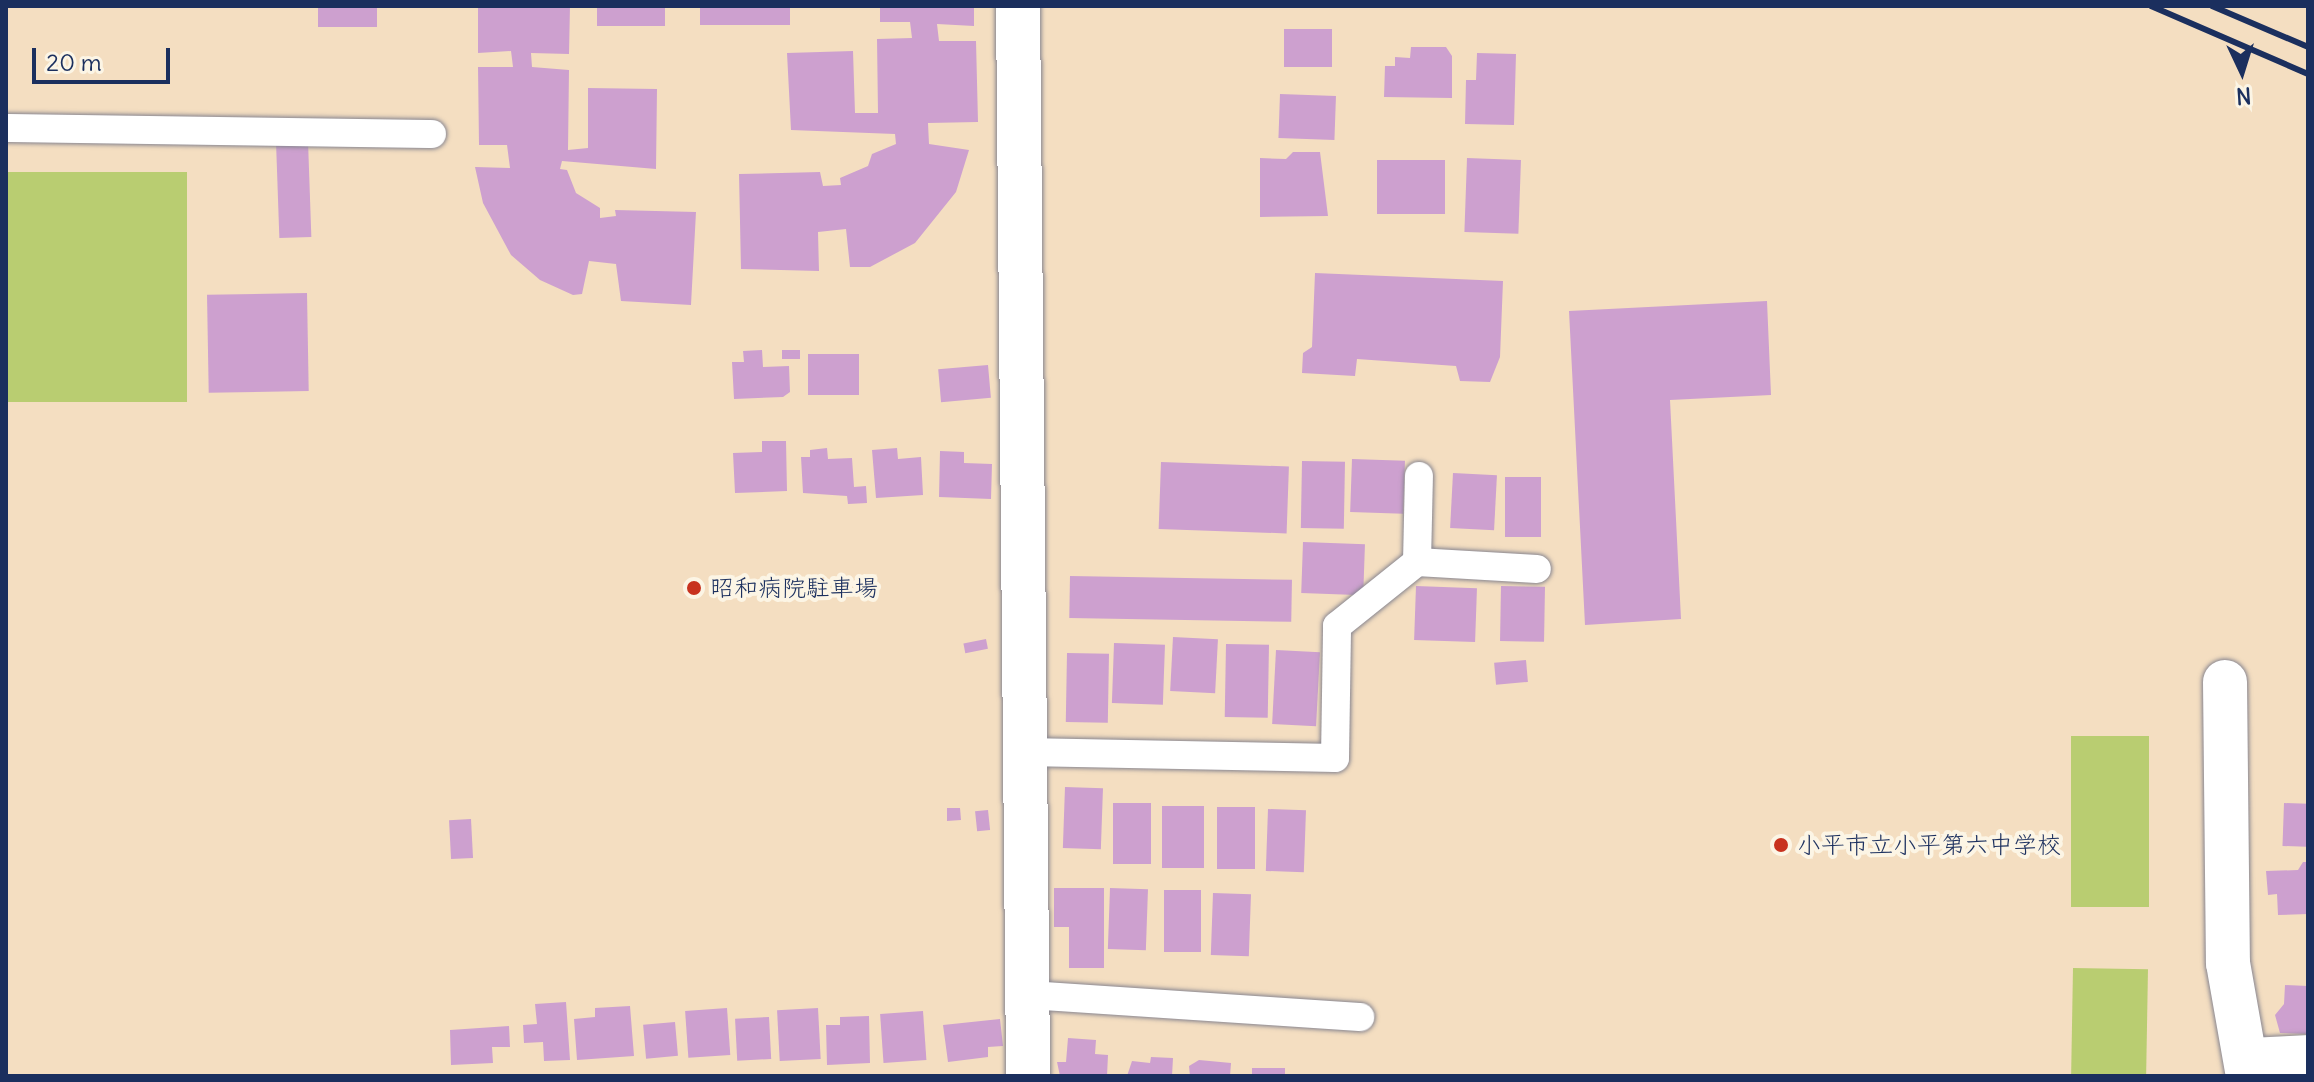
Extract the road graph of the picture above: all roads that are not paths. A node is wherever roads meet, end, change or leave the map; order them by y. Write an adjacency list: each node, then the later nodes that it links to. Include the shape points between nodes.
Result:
1 (1018, 6): 8 (street)
2 (6, 128): 3 (lane)
3 (432, 134)
4 (1419, 476): 5 (lane)
5 (1417, 562): 6 (lane); 8 (lane, via 1337,626 1335,758)
6 (1537, 569)
7 (2225, 682): 12 (street, via 2228,963)
8 (1026, 752): 9 (street)
9 (1028, 995): 10 (lane); 13 (street)
10 (1360, 1017)
11 (2308, 1057): 12 (street)
12 (2248, 1068)
13 (1028, 1076)

